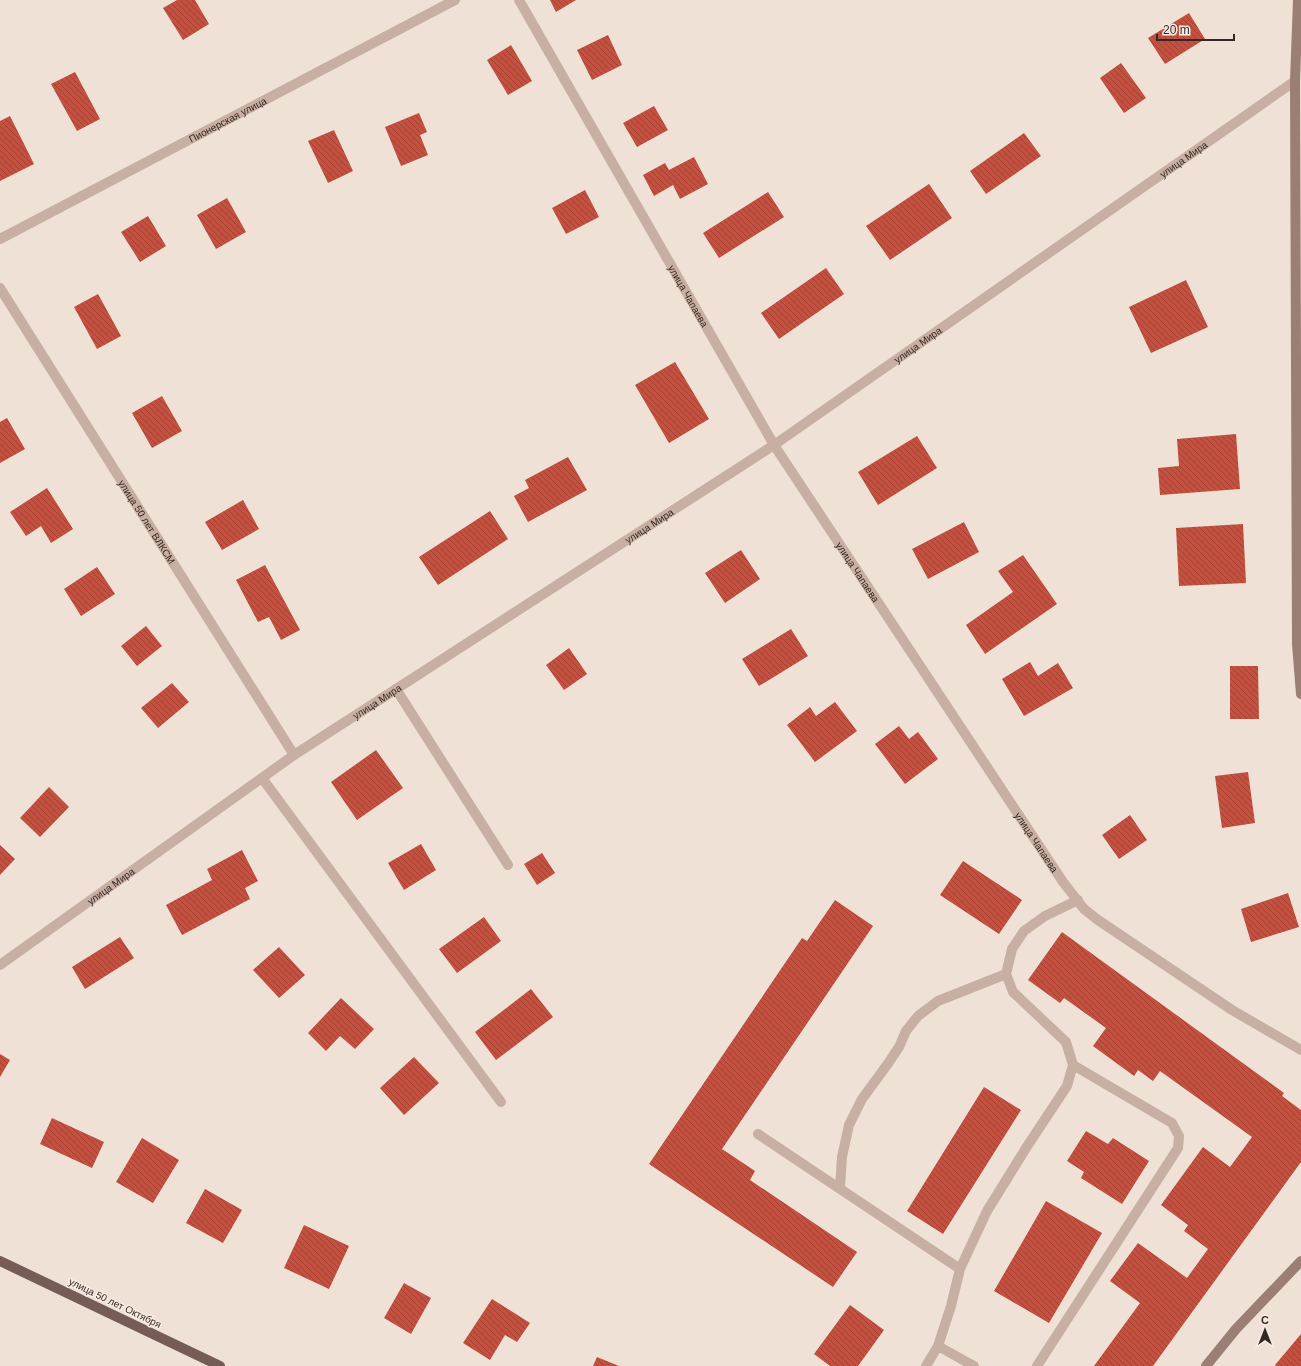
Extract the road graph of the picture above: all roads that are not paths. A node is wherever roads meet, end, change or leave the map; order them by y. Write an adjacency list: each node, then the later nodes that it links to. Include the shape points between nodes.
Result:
1 (455, 0): 6 (street, Пионерская улица)
2 (519, 0): 8 (street, улица Чапаева)
3 (1298, 0): 4 (street); 5 (street)
4 (1301, 0)
5 (1295, 80): 8 (street, улица Мира); 10 (street, via 1297,644)
6 (0, 239)
7 (0, 288): 11 (street, улица 50 лет ВЛКСМ)
8 (774, 445): 9 (street, улица Мира); 14 (street, улица Чапаева, via 1063,882)
9 (396, 689): 11 (street, улица Мира); 13 (street)
10 (1301, 694)
11 (294, 755): 12 (street, улица Мира)
12 (262, 778): 15 (street, улица Мира); 19 (street)
13 (508, 865)
14 (1078, 900): 16 (street, via 1045,916 1024,931 1012,949); 17 (street, улица Чапаева, via 1104,924 1232,1010)
15 (0, 965)
16 (1006, 974): 18 (street, via 1013,992 1066,1042); 21 (street, via 938,1000 918,1016 906,1031 899,1047 862,1098 848,1125)
17 (1301, 1050)
18 (1072, 1065): 24 (street, via 1067,1086 986,1211); 29 (street, via 1172,1123 1179,1136 1178,1148)
19 (501, 1102)
20 (758, 1134): 21 (street)
21 (840, 1188): 24 (street)
22 (0, 1261): 26 (main road, улица 50 лет Октября)
23 (1301, 1261): 30 (street, via 1236,1329)
24 (960, 1269): 25 (street)
25 (938, 1346): 27 (street); 28 (street)
26 (220, 1366)
27 (926, 1366)
28 (974, 1366)
29 (1037, 1366)
30 (1206, 1366)

